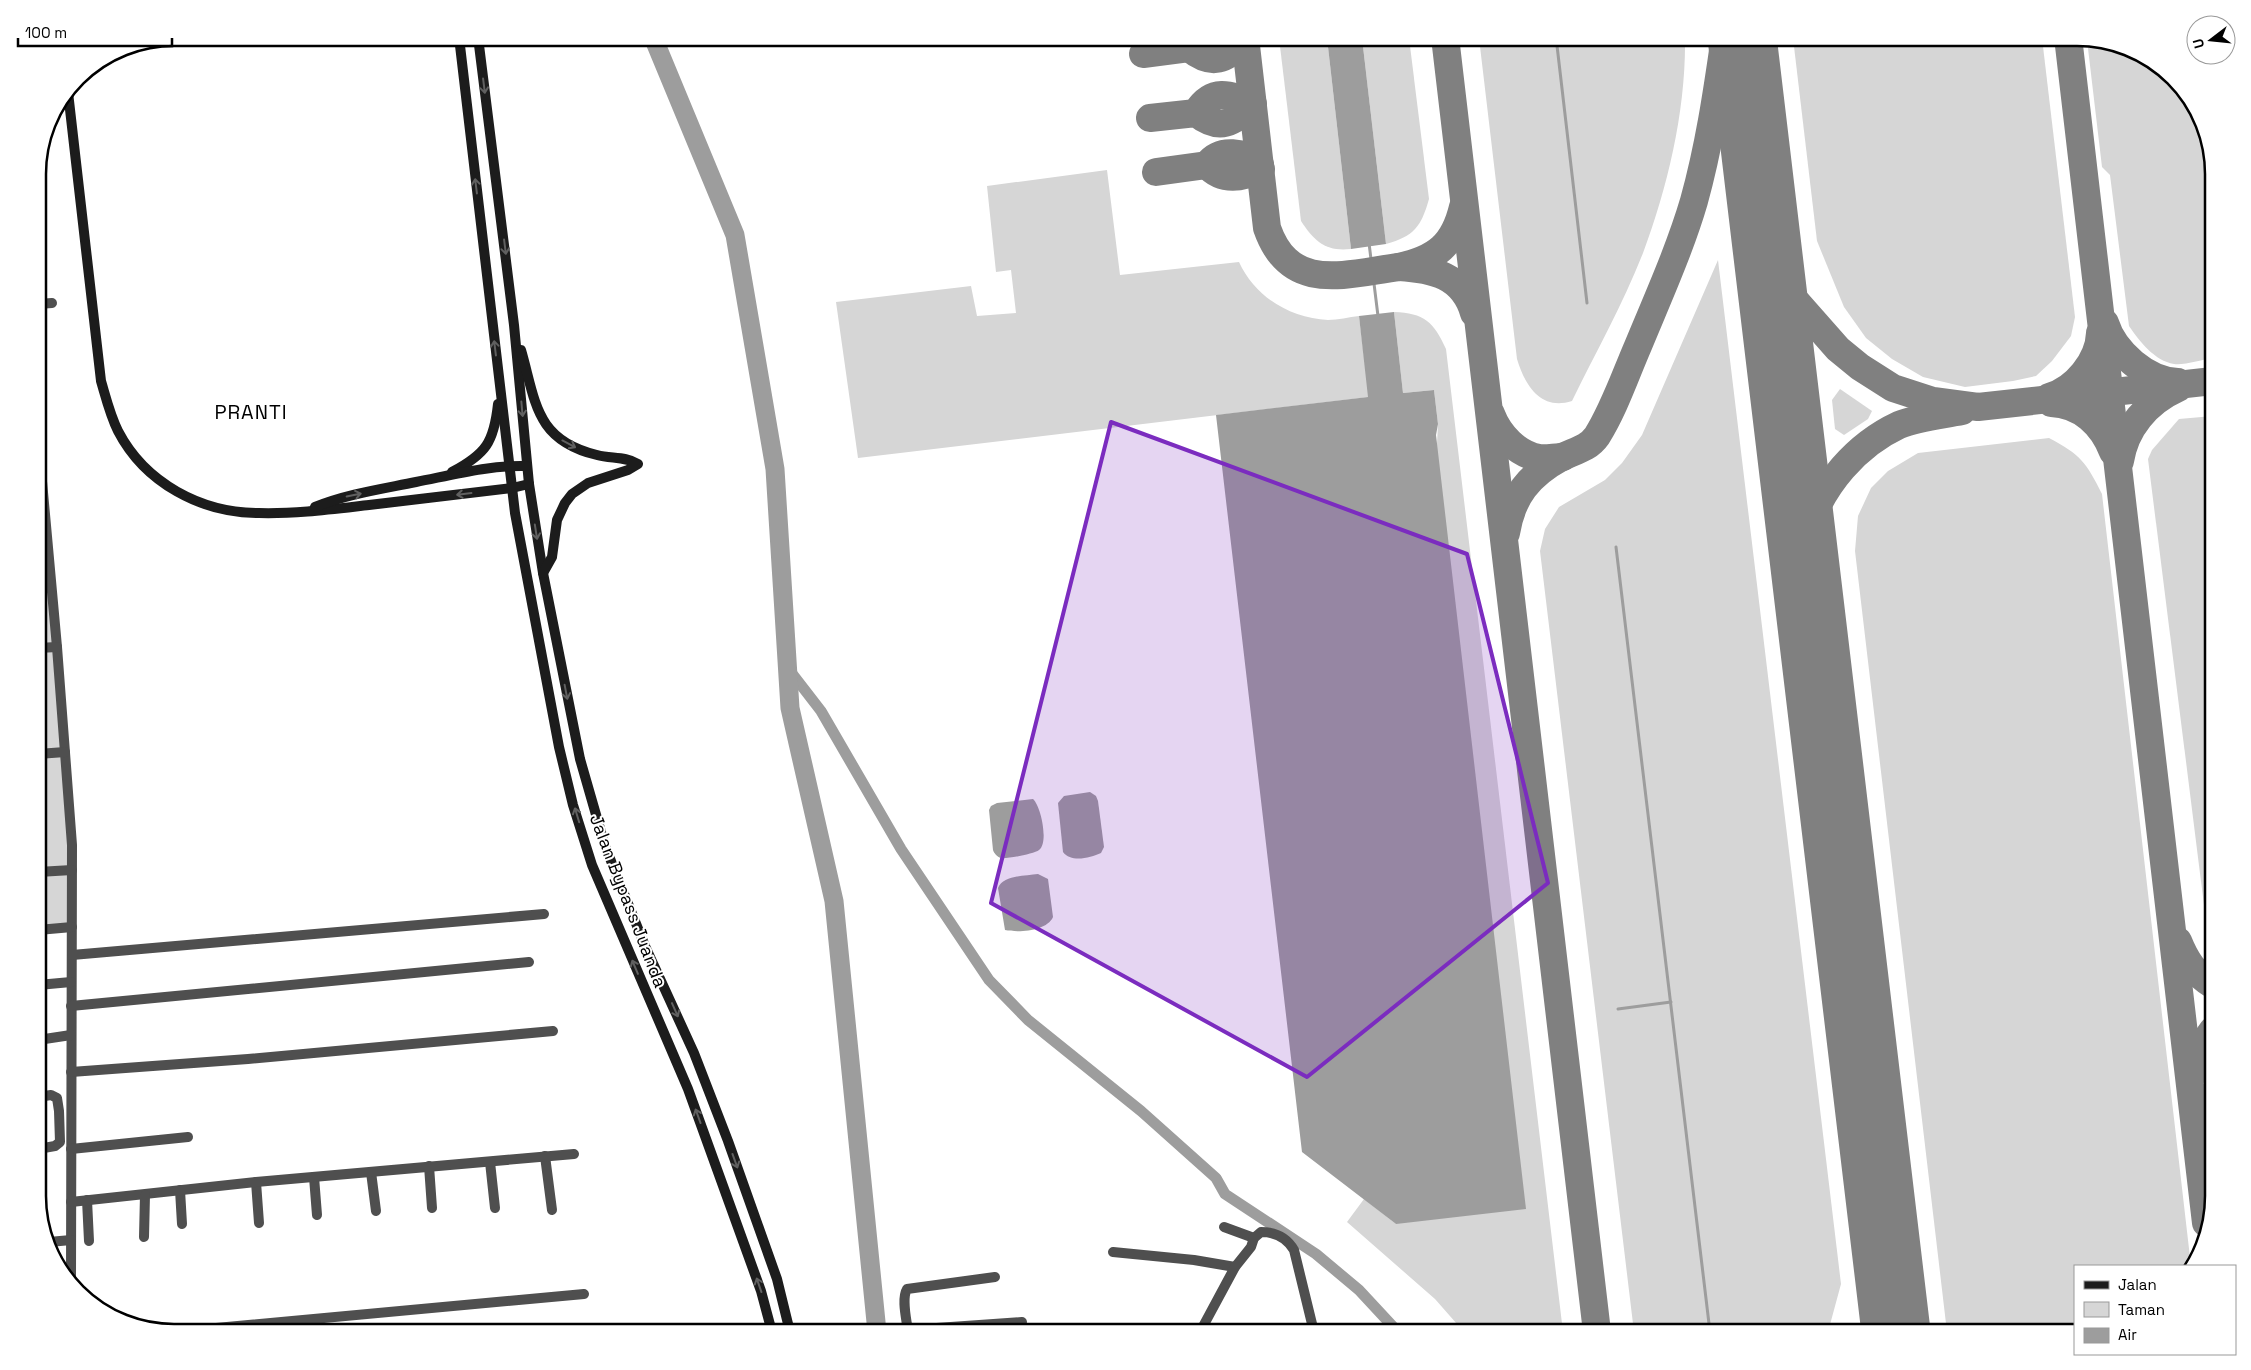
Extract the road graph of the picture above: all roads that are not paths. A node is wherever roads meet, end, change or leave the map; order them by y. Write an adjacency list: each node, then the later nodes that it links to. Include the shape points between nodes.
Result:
1 (459, 47): 7 (main road, one-way to 1)
2 (479, 47): 6 (main road, one-way to 6)
3 (69, 102): 13 (main road, via 96,343 108,406 118,432 150,473 177,492 205,504 258,513)
4 (47, 303): 5 (street)
5 (52, 303)
6 (514, 325): 9 (main road, Jalan Bypass Juanda, one-way to 9); 15 (main road, one-way to 15, via 538,410 550,431 564,442 587,452 638,464 588,483 572,494 557,520 552,557)
7 (499, 378): 8 (main road, Jalan Bypass Juanda); 10 (main road, via 496,421 488,445 479,455)
8 (509, 465): 9 (main road); 10 (main road); 12 (main road, Jalan Bypass Juanda)
9 (526, 466): 11 (main road, Jalan Bypass Juanda)
10 (444, 476): 13 (main road, one-way to 10, via 335,499)
11 (529, 484): 12 (main road); 15 (main road, Jalan Bypass Juanda, one-way to 15)
12 (512, 488): 13 (main road, one-way to 13); 73 (main road, Jalan Bypass Juanda, one-way to 12, via 693,1102 592,865 573,805 559,747)
13 (308, 510)
14 (47, 536): 16 (street)
15 (543, 574): 74 (main road, Jalan Bypass Juanda, one-way to 74, via 580,759 605,846 728,1141 777,1278)
16 (57, 647): 17 (street); 18 (street)
17 (47, 648)
18 (65, 752): 19 (street); 20 (street)
19 (47, 753)
20 (72, 870): 21 (street); 23 (street)
21 (47, 871)
22 (544, 914): 25 (street)
23 (72, 927): 24 (street); 25 (street)
24 (47, 929)
25 (72, 955): 27 (street)
26 (530, 962): 29 (street)
27 (72, 982): 28 (street); 29 (street)
28 (47, 985)
29 (71, 1006): 31 (street)
30 (552, 1030): 33 (street)
31 (71, 1035): 32 (street); 33 (street)
32 (47, 1039)
33 (71, 1072): 36 (street)
34 (47, 1096): 35 (street, via 54,1096)
35 (59, 1111): 36 (street); 37 (street)
36 (71, 1111): 38 (street)
37 (60, 1128): 38 (street); 40 (street, via 58,1144)
38 (71, 1128): 41 (street)
39 (188, 1137): 41 (street)
40 (47, 1147)
41 (71, 1150): 52 (street)
42 (574, 1154): 43 (street)
43 (545, 1156): 44 (street); 55 (street)
44 (490, 1162): 45 (street); 54 (street)
45 (429, 1166): 46 (street); 53 (street)
46 (371, 1172): 47 (street); 56 (street)
47 (314, 1177): 48 (street); 57 (street)
48 (256, 1182): 49 (street); 58 (street)
49 (180, 1190): 50 (street); 59 (street)
50 (145, 1194): 51 (street); 61 (street)
51 (87, 1200): 52 (street); 65 (street)
52 (71, 1202): 63 (street)
53 (432, 1208)
54 (494, 1208)
55 (552, 1210)
56 (376, 1211)
57 (317, 1215)
58 (258, 1223)
59 (182, 1224)
60 (1224, 1227): 62 (street)
61 (144, 1238)
62 (1254, 1238): 67 (street); 78 (street, via 1261,1232 1279,1235 1291,1246)
63 (71, 1240): 64 (street); 68 (street)
64 (55, 1241)
65 (89, 1241)
66 (1113, 1252): 67 (street)
67 (1235, 1267): 77 (street)
68 (71, 1271)
69 (995, 1277): 75 (street, via 908,1289 905,1293)
70 (584, 1294): 72 (street)
71 (1022, 1322): 76 (street)
72 (260, 1324)
73 (770, 1324)
74 (788, 1324)
75 (907, 1324)
76 (999, 1324)
77 (1204, 1324)
78 (1312, 1324)

